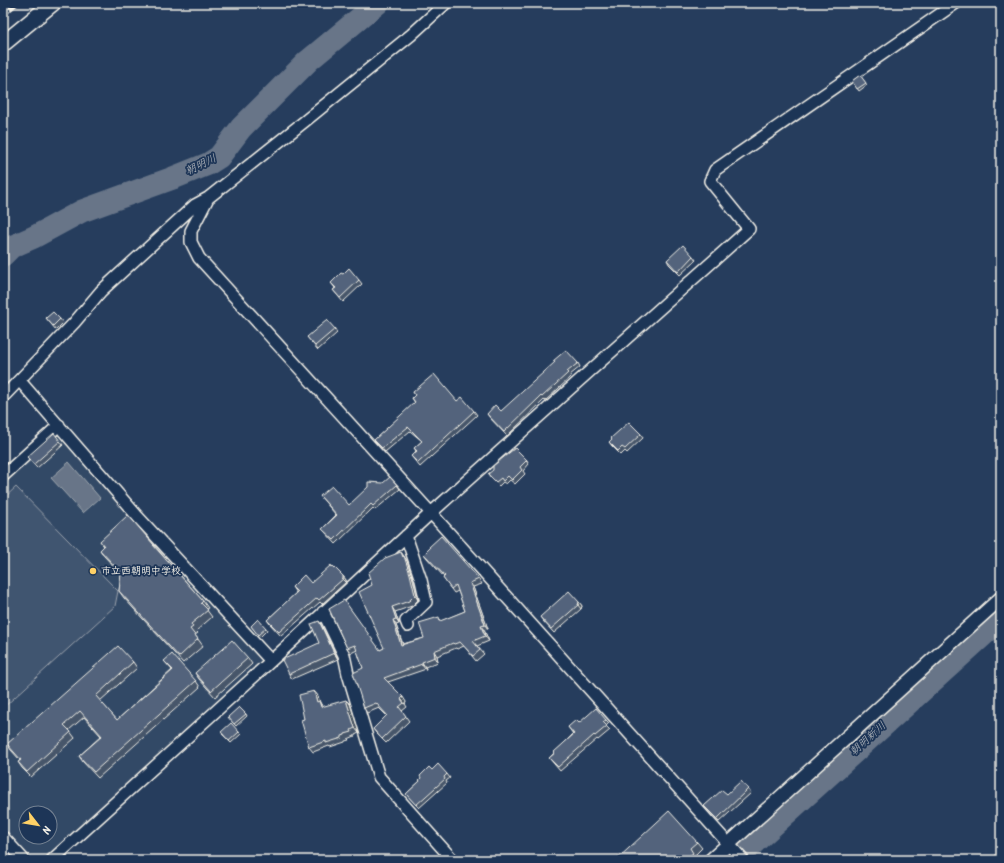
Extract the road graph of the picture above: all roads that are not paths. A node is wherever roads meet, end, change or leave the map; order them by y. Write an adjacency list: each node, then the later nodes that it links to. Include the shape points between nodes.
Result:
1 (53, 3): 4 (main road)
2 (446, 3): 5 (street)
3 (956, 3): 10 (street, via 716,170 710,181 749,229)
4 (3, 44)
5 (208, 198): 6 (street, via 195,206 101,291); 10 (street, via 192,231 191,242 199,258)
6 (20, 381): 7 (street); 8 (street)
7 (3, 397)
8 (58, 425): 9 (street); 15 (street, via 138,517)
9 (3, 476)
10 (431, 513): 11 (street); 17 (street)
11 (406, 536): 13 (street); 14 (street, via 426,602 406,621)
12 (1001, 598): 17 (street)
13 (323, 612): 15 (street); 20 (street, via 344,655 379,777)
14 (408, 626)
15 (271, 661): 19 (street)
16 (3, 837): 18 (street)
17 (737, 854): 21 (street)
18 (24, 860)
19 (52, 860)
20 (453, 860)
21 (711, 860)

